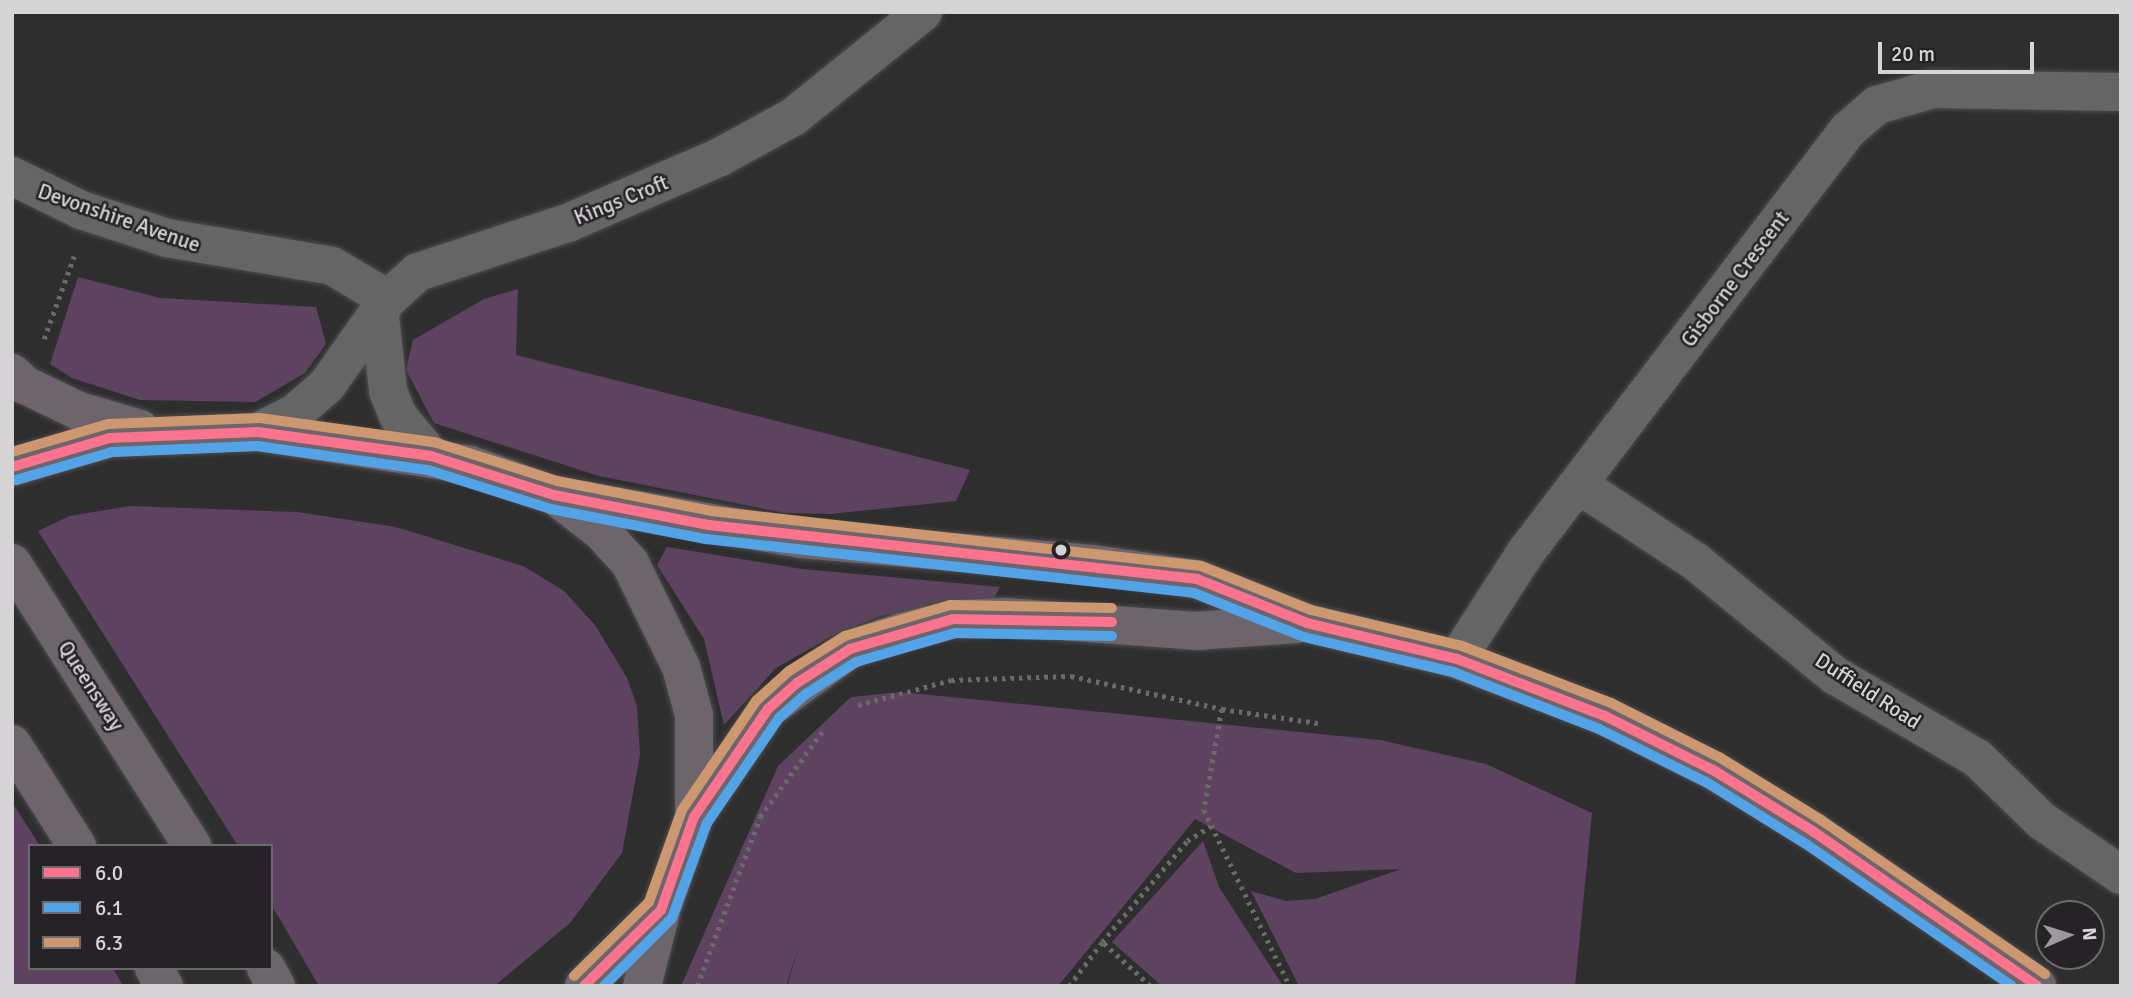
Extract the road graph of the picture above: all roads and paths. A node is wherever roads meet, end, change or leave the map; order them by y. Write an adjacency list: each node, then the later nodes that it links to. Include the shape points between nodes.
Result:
1 (923, 12): 5 (street, Kings Croft, via 793,117 720,157 570,222 418,272)
2 (2121, 92): 12 (street, Gisborne Crescent, via 1933,89 1877,105 1848,130)
3 (12, 176): 4 (street, Devonshire Avenue)
4 (81, 210): 5 (street, Devonshire Avenue, via 219,251 332,266); 6 (path, via 69,280)
5 (384, 307): 8 (street, Kings Croft, via 327,385 295,412); 10 (street, via 388,391 398,416)
6 (41, 347)
7 (12, 373): 9 (highway, via 26,385 79,411)
8 (258, 432): 9 (highway); 10 (highway)
9 (153, 433): 11 (highway, via 76,446)
10 (431, 456): 13 (highway)
11 (16, 465)
12 (1579, 485): 16 (street, Gisborne Crescent, via 1526,552); 26 (street, Duffield Road, via 1696,562 1836,676 1976,758 2042,821)
13 (554, 495): 15 (highway, via 801,538 1093,564 1197,579); 22 (highway, via 630,563 681,667 694,716)
14 (12, 563): 25 (highway, Queensway)
15 (1307, 623): 16 (highway); 22 (highway, via 1195,631 1006,617 953,619 901,632 850,649 768,709)
16 (1457, 659): 39 (highway, via 1605,716 1713,770 1814,832)
17 (850, 707): 18 (path, via 951,680 1071,676)
18 (1222, 709): 20 (path); 23 (path, via 1203,810)
19 (830, 721): 35 (path, via 760,817)
20 (1318, 723)
21 (12, 744): 24 (highway)
22 (694, 817): 27 (highway)
23 (1211, 826): 28 (path, via 1187,841); 38 (path)
24 (76, 844)
25 (191, 844)
26 (2121, 875)
27 (661, 910): 33 (highway); 34 (highway)
28 (1102, 943): 36 (path); 37 (path)
29 (155, 970): 31 (highway)
30 (266, 970): 32 (highway)
31 (164, 986)
32 (276, 986)
33 (584, 986)
34 (642, 986)
35 (697, 986)
36 (1069, 986)
37 (1150, 986)
38 (1290, 986)
39 (2036, 986)

